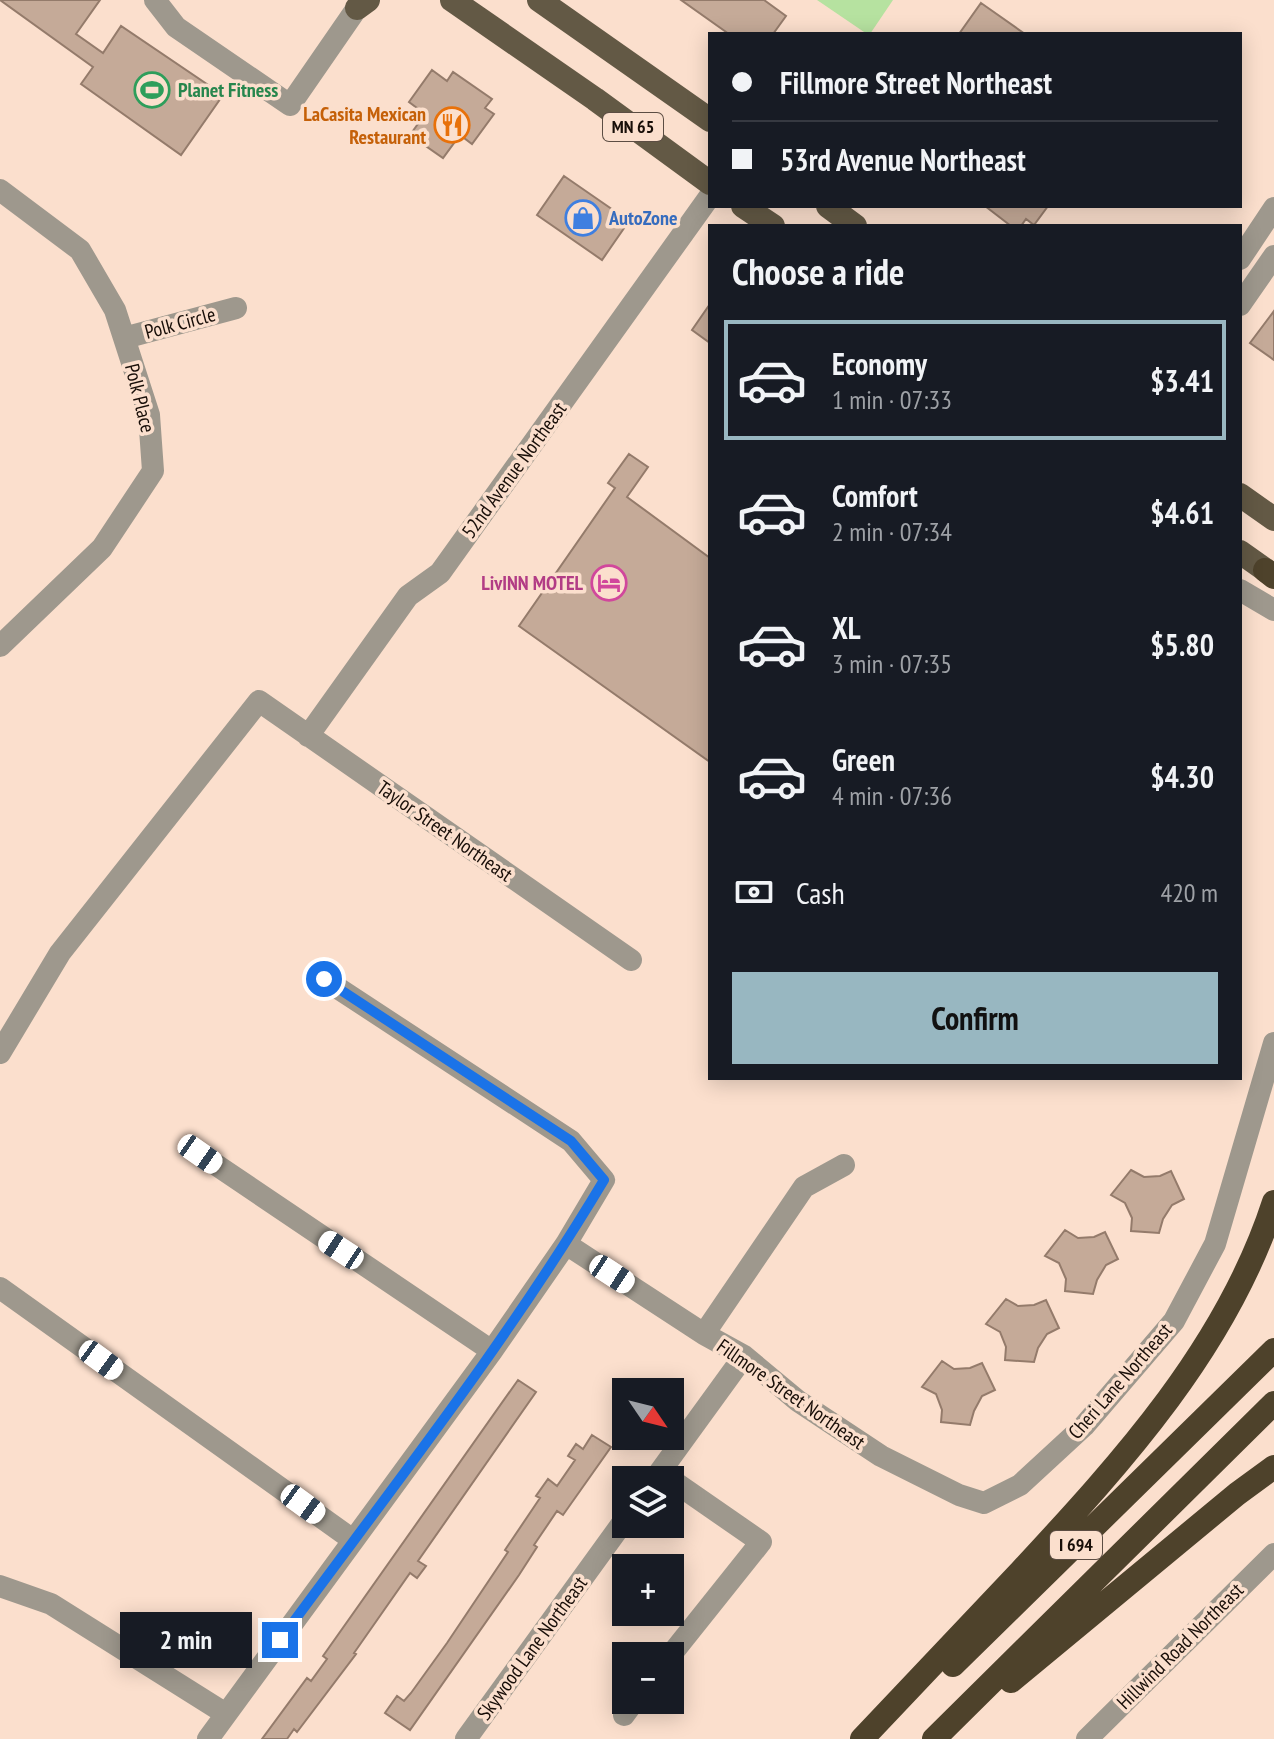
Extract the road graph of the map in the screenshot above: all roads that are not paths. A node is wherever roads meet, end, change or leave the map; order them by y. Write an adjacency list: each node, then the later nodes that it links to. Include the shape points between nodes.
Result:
1 (155, 0): 4 (street, via 176,27 290,105)
2 (452, 0): 6 (main road, MN 65)
3 (539, 0): 5 (main road, MN 65)
4 (361, 3)
5 (708, 119)
6 (708, 182)
7 (0, 190): 18 (street, Polk Place, via 80,250 115,310)
8 (708, 199): 26 (street, 52nd Avenue Northeast, via 440,573 408,596)
9 (746, 208): 12 (main road)
10 (831, 208): 13 (main road)
11 (1274, 208): 14 (street)
12 (770, 224)
13 (852, 224)
14 (1242, 256)
15 (1274, 256): 16 (street)
16 (1242, 302)
17 (236, 308): 18 (street, Polk Circle)
18 (124, 338): 25 (street, Polk Place, via 149,415 153,471 102,548)
19 (1242, 496): 20 (main road)
20 (1274, 519)
21 (1242, 553): 22 (main road)
22 (1271, 574)
23 (1242, 591): 24 (street)
24 (1274, 610)
25 (0, 646)
26 (308, 736): 27 (street, Taylor Street Northeast); 30 (street, Taylor Street Northeast, via 259,701 60,953)
27 (631, 960)
28 (324, 979): 34 (street, via 571,1141 604,1180)
29 (1274, 1043): 44 (street, Cheri Lane Northeast, via 1215,1244 1174,1321 1084,1426 1020,1485)
30 (0, 1053)
31 (200, 1154): 38 (street)
32 (844, 1165): 36 (street, via 804,1187)
33 (1274, 1202): 54 (highway, via 1236,1295 1159,1413 1048,1541)
34 (566, 1244): 36 (street, Fillmore Street Northeast); 38 (street)
35 (0, 1288): 46 (street)
36 (704, 1334): 39 (street, Fillmore Street Northeast)
37 (1274, 1350): 55 (highway, I 694)
38 (492, 1351): 46 (street)
39 (744, 1356): 41 (street); 44 (street, Fillmore Street Northeast, via 798,1401 881,1456)
40 (1274, 1403): 50 (highway, I 694)
41 (664, 1466)
42 (1274, 1467): 50 (highway, via 1021,1675)
43 (684, 1493): 49 (street, via 761,1542)
44 (984, 1503)
45 (612, 1537): 53 (street, Skywood Lane Northeast)
46 (353, 1540): 51 (street)
47 (1274, 1554): 57 (street, Hillwind Road Northeast)
48 (0, 1586): 51 (street, via 51,1604)
49 (681, 1642)
50 (961, 1712): 56 (highway, I 694)
51 (226, 1714): 52 (street)
52 (208, 1739)
53 (466, 1739)
54 (862, 1739)
55 (878, 1739)
56 (934, 1739)
57 (1087, 1739)

